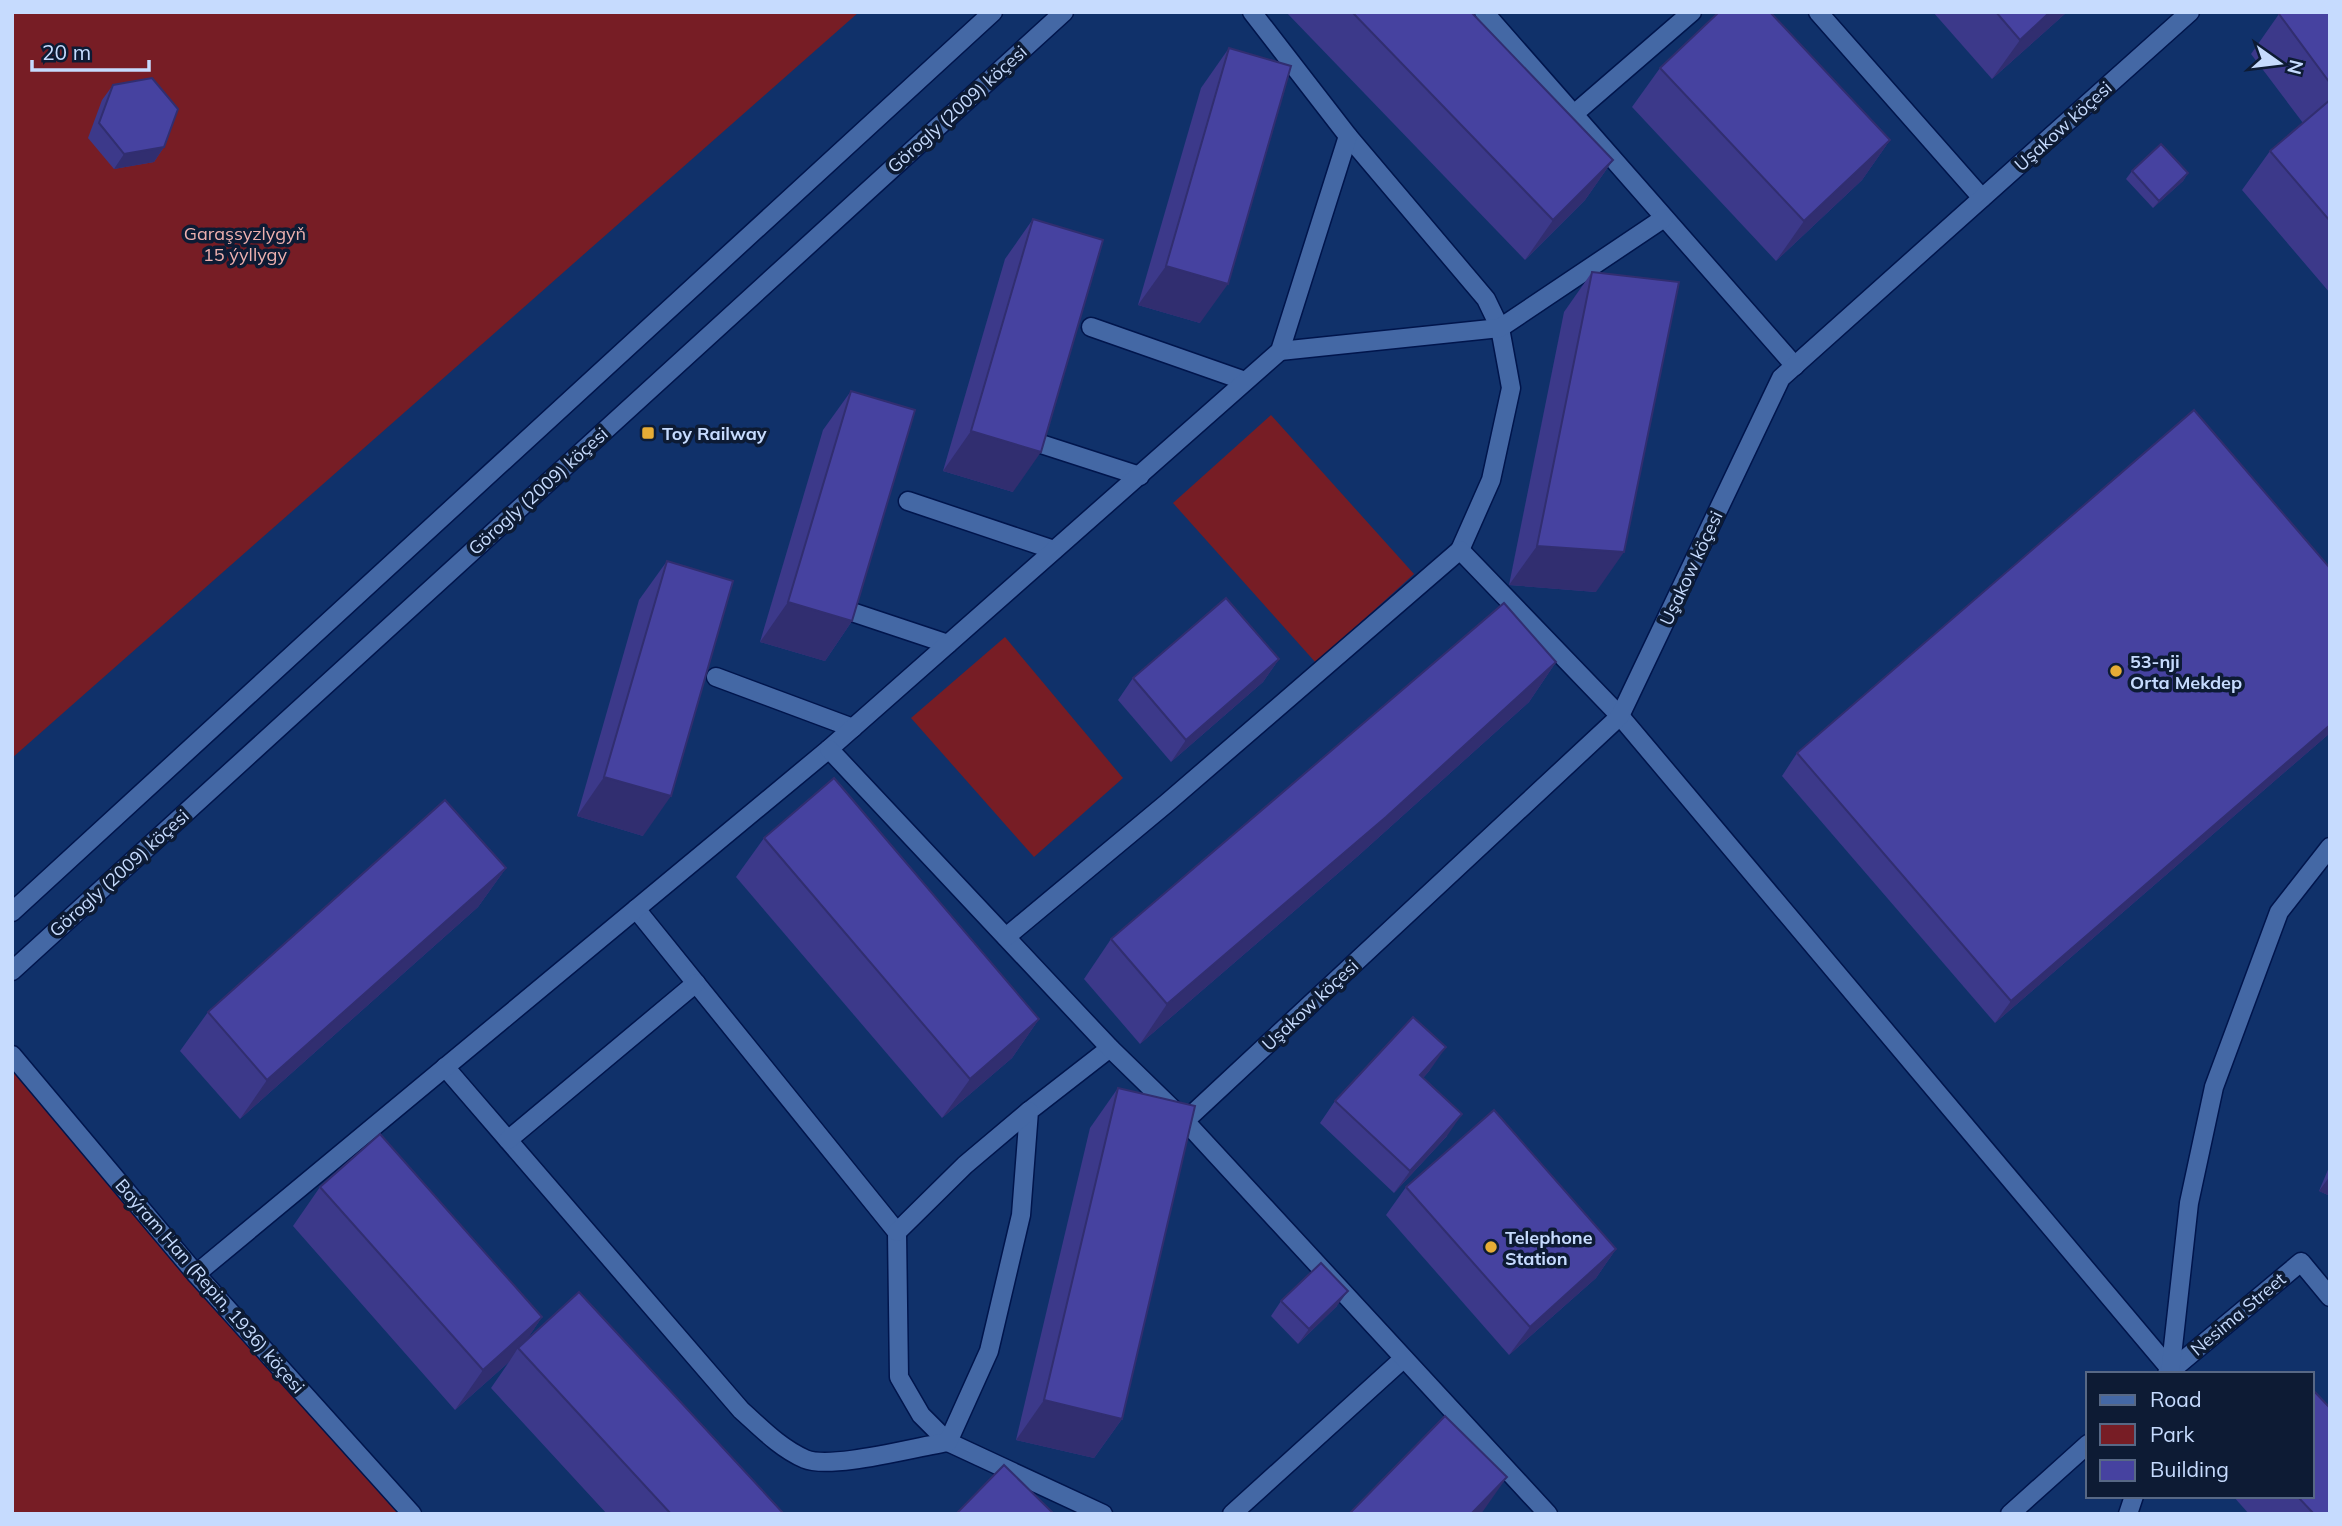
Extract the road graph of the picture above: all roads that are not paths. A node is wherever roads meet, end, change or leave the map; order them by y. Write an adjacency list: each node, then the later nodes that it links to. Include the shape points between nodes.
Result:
1 (993, 12): 30 (street)
2 (1064, 12): 32 (street, Görogly (2009) köçesi)
3 (1252, 12): 9 (street)
4 (1484, 12): 8 (street)
5 (1692, 12): 8 (street)
6 (1818, 12): 10 (street)
7 (2190, 12): 10 (street, Uşakow köçesi)
8 (1574, 114): 11 (street)
9 (1348, 136): 13 (street, via 1486,299); 14 (street)
10 (1982, 198): 15 (street, Uşakow köçesi)
11 (1664, 218): 13 (street); 15 (street)
12 (1091, 327): 16 (street)
13 (1500, 328): 14 (street); 21 (street, via 1511,388 1492,480)
14 (1280, 351): 16 (street)
15 (1795, 366): 25 (street, Uşakow köçesi, via 1781,378)
16 (1245, 381): 18 (street)
17 (1041, 444): 18 (street)
18 (1140, 476): 20 (street)
19 (908, 501): 20 (street)
20 (1054, 550): 23 (street)
21 (1460, 550): 25 (street); 31 (street)
22 (852, 612): 23 (street)
23 (948, 644): 26 (street)
24 (716, 677): 26 (street)
25 (1620, 716): 38 (street, Uşakow köçesi); 44 (street)
26 (853, 727): 27 (street)
27 (829, 749): 29 (street); 31 (street)
28 (2330, 847): 44 (street, via 2279,912 2214,1087 2189,1203)
29 (636, 909): 33 (street); 36 (street)
30 (12, 912)
31 (1006, 937): 34 (street)
32 (12, 971)
33 (696, 983): 39 (street); 40 (street)
34 (1110, 1048): 37 (street); 38 (street)
35 (12, 1055): 41 (street, Baýram Han (Repin, 1936) köçesi)
36 (445, 1067): 39 (street); 41 (street)
37 (1029, 1111): 40 (street); 45 (street, via 1021,1215 989,1351)
38 (1185, 1121): 43 (street)
39 (508, 1140): 45 (street, via 741,1410 774,1441 807,1460 840,1464)
40 (897, 1232): 45 (street, via 899,1377 921,1415)
41 (196, 1274): 47 (street, Baýram Han (Repin, 1936) köçesi)
42 (2330, 1297): 44 (street, Nesima Street, via 2301,1262)
43 (1403, 1359): 49 (street); 50 (street)
44 (2169, 1372)
45 (948, 1442): 48 (street)
46 (2086, 1446): 51 (street)
47 (412, 1514)
48 (1103, 1514)
49 (1232, 1514)
50 (1548, 1514)
51 (2010, 1514)

